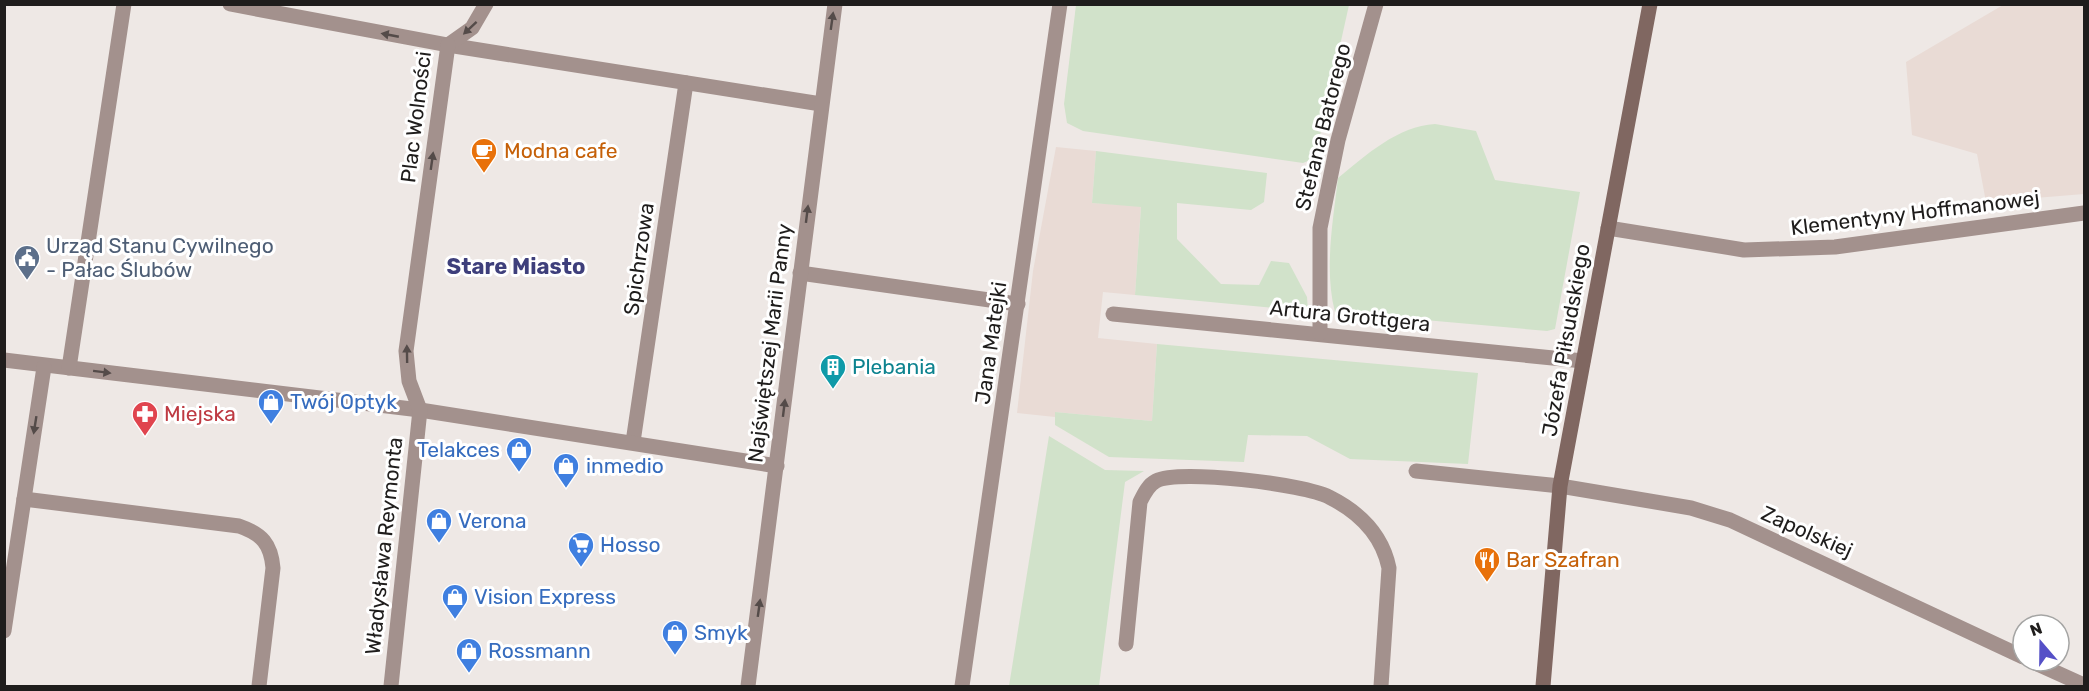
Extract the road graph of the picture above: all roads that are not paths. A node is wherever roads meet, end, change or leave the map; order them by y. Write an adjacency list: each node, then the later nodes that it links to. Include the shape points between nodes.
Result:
1 (124, 4): 20 (street)
2 (230, 4): 8 (street, Plac Wolności, one-way to 2)
3 (486, 4): 8 (street, one-way to 8, via 472,28)
4 (835, 4): 10 (street, Najświętszej Marii Panny, one-way to 4)
5 (1060, 4): 14 (street, Jana Matejki)
6 (1376, 4): 16 (street, Stefana Batorego, via 1338,140 1320,228)
7 (1650, 4): 12 (street, Józefa Piłsudskiego)
8 (448, 45): 9 (street); 21 (street, Plac Wolności, one-way to 8, via 409,381 406,351)
9 (686, 83): 10 (street); 22 (street, Spichrzowa)
10 (821, 104): 13 (street, Najświętszej Marii Panny, one-way to 10)
11 (2085, 213): 12 (street, Klementyny Hoffmanowej, via 1835,247 1755,250)
12 (1608, 228): 18 (street, Józefa Piłsudskiego)
13 (800, 273): 14 (street); 23 (street, Najświętszej Marii Panny, one-way to 13)
14 (1018, 304): 35 (street, Jana Matejki)
15 (1113, 314): 16 (street, Artura Grottgera)
16 (1320, 333): 18 (street, Artura Grottgera)
17 (4, 360): 19 (street)
18 (1583, 361): 25 (street, Józefa Piłsudskiego)
19 (44, 367): 20 (street); 26 (street, one-way to 26)
20 (69, 368): 21 (street, one-way to 21)
21 (420, 410): 22 (street); 33 (street, Władysława Reymonta)
22 (633, 442): 23 (street)
23 (777, 466): 34 (street, Najświętszej Marii Panny, one-way to 23)
24 (1416, 471): 25 (street, Zapolskiej)
25 (1560, 486): 29 (street, Zapolskiej, via 1691,508 1730,520); 37 (street, Józefa Piłsudskiego)
26 (24, 499): 27 (street); 32 (street, via 239,526 265,539 273,568)
27 (4, 631)
28 (1126, 644): 36 (street, via 1140,502 1156,481 1182,476 1306,488 1328,496 1363,520 1385,550 1389,568)
29 (2011, 651)
30 (2058, 673): 31 (street)
31 (2085, 685)
32 (259, 687)
33 (391, 687)
34 (748, 687)
35 (962, 687)
36 (1381, 687)
37 (1543, 687)

